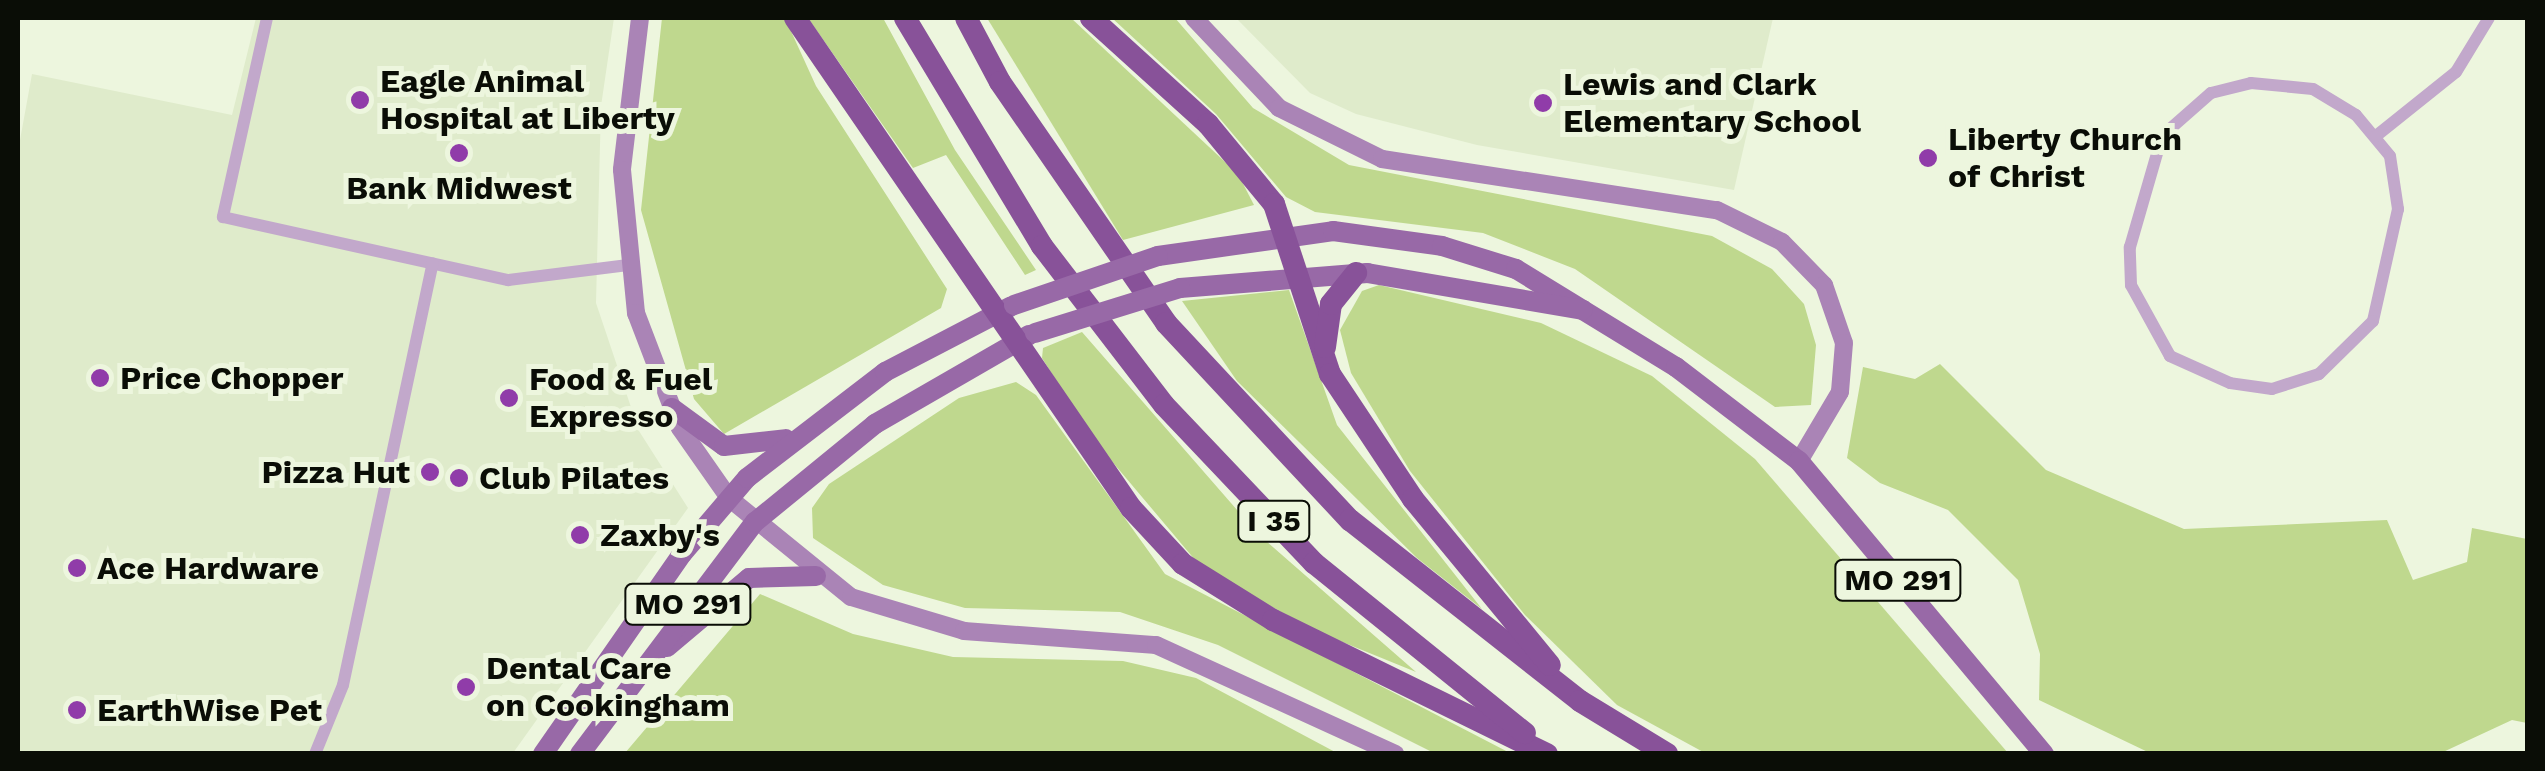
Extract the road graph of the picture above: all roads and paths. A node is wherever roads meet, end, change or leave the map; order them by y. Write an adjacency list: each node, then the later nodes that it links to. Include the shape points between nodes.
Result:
1 (267, 18): 11 (street, via 223,217)
2 (638, 18): 12 (main road, via 622,170)
3 (795, 18): 15 (highway)
4 (905, 18): 31 (highway, I 35, via 1042,246 1164,405 1314,563)
5 (966, 18): 26 (highway, I 35, via 1000,82 1194,356 1350,520)
6 (1091, 18): 10 (highway, via 1244,162)
7 (1194, 18): 21 (main road, via 1278,108 1382,159 1717,210 1782,242 1824,285 1844,343 1834,406)
8 (2489, 18): 9 (street, via 2456,72)
9 (2376, 136): 9 (street, via 2313,89 2251,83 2211,93 2162,136 2130,263 2136,304 2170,356 2230,383 2272,389 2319,374 2349,351 2373,321 2397,224 2390,156)
10 (1287, 234): 14 (highway); 15 (main road, MO 291, bridge, via 1158,256); 16 (main road, MO 291, via 1442,246 1516,269)
11 (433, 263): 12 (street, via 535,282); 27 (street, via 342,685)
12 (628, 265): 19 (main road)
13 (1356, 273): 14 (main road, MO 291); 16 (main road, MO 291); 18 (highway, via 1331,304)
14 (1299, 274): 17 (main road, MO 291, bridge, via 1180,288); 18 (highway)
15 (1004, 309): 17 (highway); 20 (main road, MO 291, via 885,372)
16 (1588, 310): 21 (main road, MO 291)
17 (1026, 337): 23 (main road, MO 291, via 875,424); 31 (highway, via 1132,508 1214,588)
18 (1324, 356): 26 (highway, via 1413,499)
19 (672, 408): 20 (main road, via 724,446 764,448); 22 (main road)
20 (798, 435): 22 (main road, MO 291)
21 (1799, 460): 33 (main road, MO 291)
22 (729, 498): 23 (main road); 28 (main road, MO 291)
23 (756, 522): 24 (main road); 25 (main road, MO 291)
24 (816, 576): 25 (main road, via 748,578); 30 (main road, via 851,597 964,631 1156,645)
25 (644, 668): 29 (main road, MO 291)
26 (1580, 701): 32 (highway, I 35)
27 (315, 754)
28 (544, 754)
29 (580, 754)
30 (1395, 754)
31 (1549, 754)
32 (1667, 754)
33 (2044, 754)

